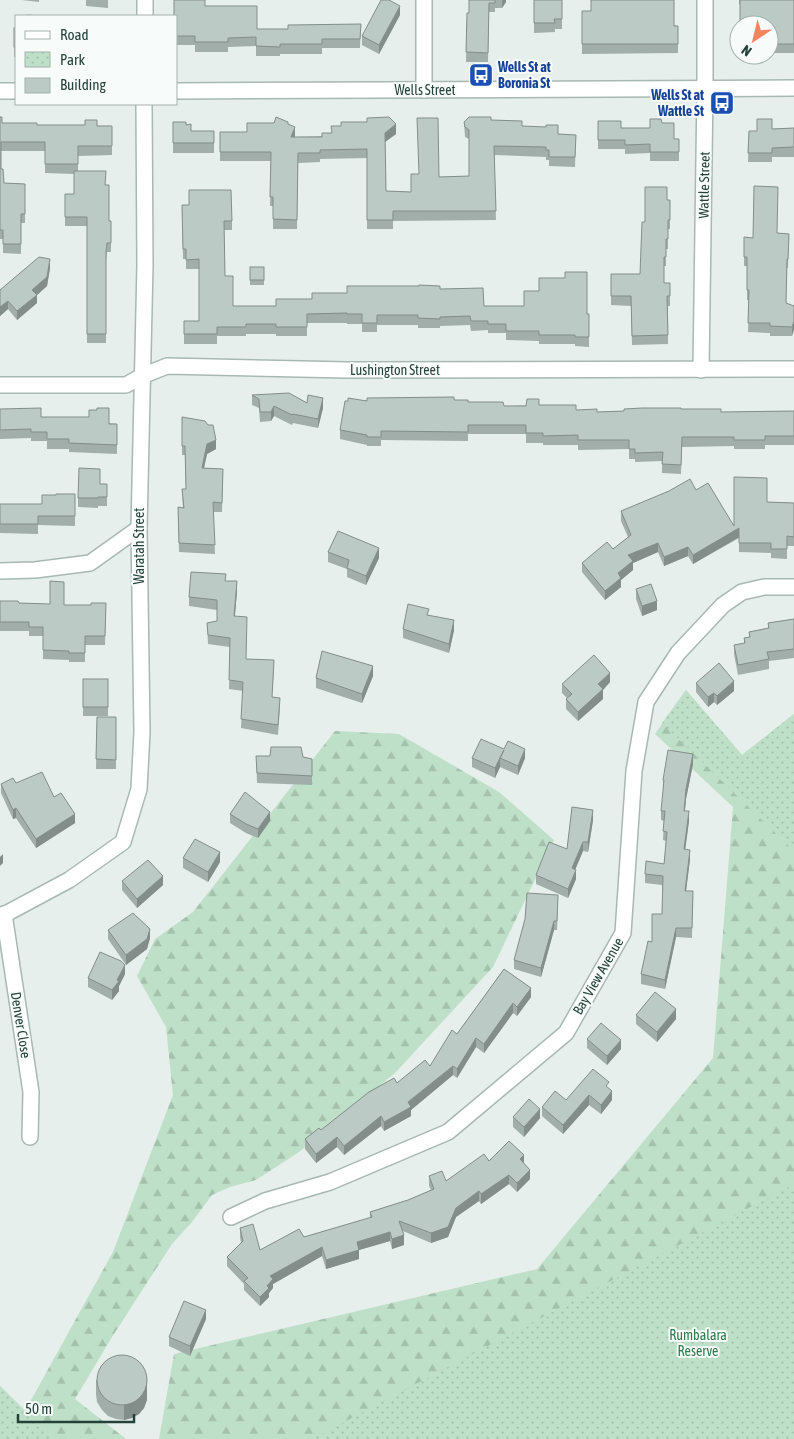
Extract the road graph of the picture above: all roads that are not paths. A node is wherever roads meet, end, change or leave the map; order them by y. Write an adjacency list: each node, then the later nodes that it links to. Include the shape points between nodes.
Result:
1 (145, 0): 4 (street)
2 (424, 0): 7 (street)
3 (705, 0): 5 (street, Wattle Street)
4 (145, 15)
5 (705, 88): 6 (street, Wells Street); 7 (street, Wells Street); 13 (street, Wattle Street)
6 (794, 88)
7 (424, 90): 10 (street, Wells Street)
8 (0, 91): 9 (street)
9 (15, 91)
10 (178, 91)
11 (144, 105): 14 (street, Waratah Street, via 146,265)
12 (794, 369): 13 (street, Lushington Street)
13 (701, 370): 14 (street, Lushington Street, via 347,370 167,366)
14 (142, 376): 15 (street, Lushington Street, via 126,385); 16 (street, Waratah Street)
15 (0, 385)
16 (138, 528): 17 (street, via 90,563); 19 (street, Waratah Street, via 142,732 139,789 123,842 69,880)
17 (0, 571)
18 (794, 588): 21 (street, Bay View Avenue, via 764,587 742,592 723,605 678,653 646,702 634,771 623,933 566,1032 448,1132 330,1182 265,1201)
19 (2, 916): 20 (street, Denver Close, via 31,1092)
20 (30, 1137)
21 (231, 1217)

